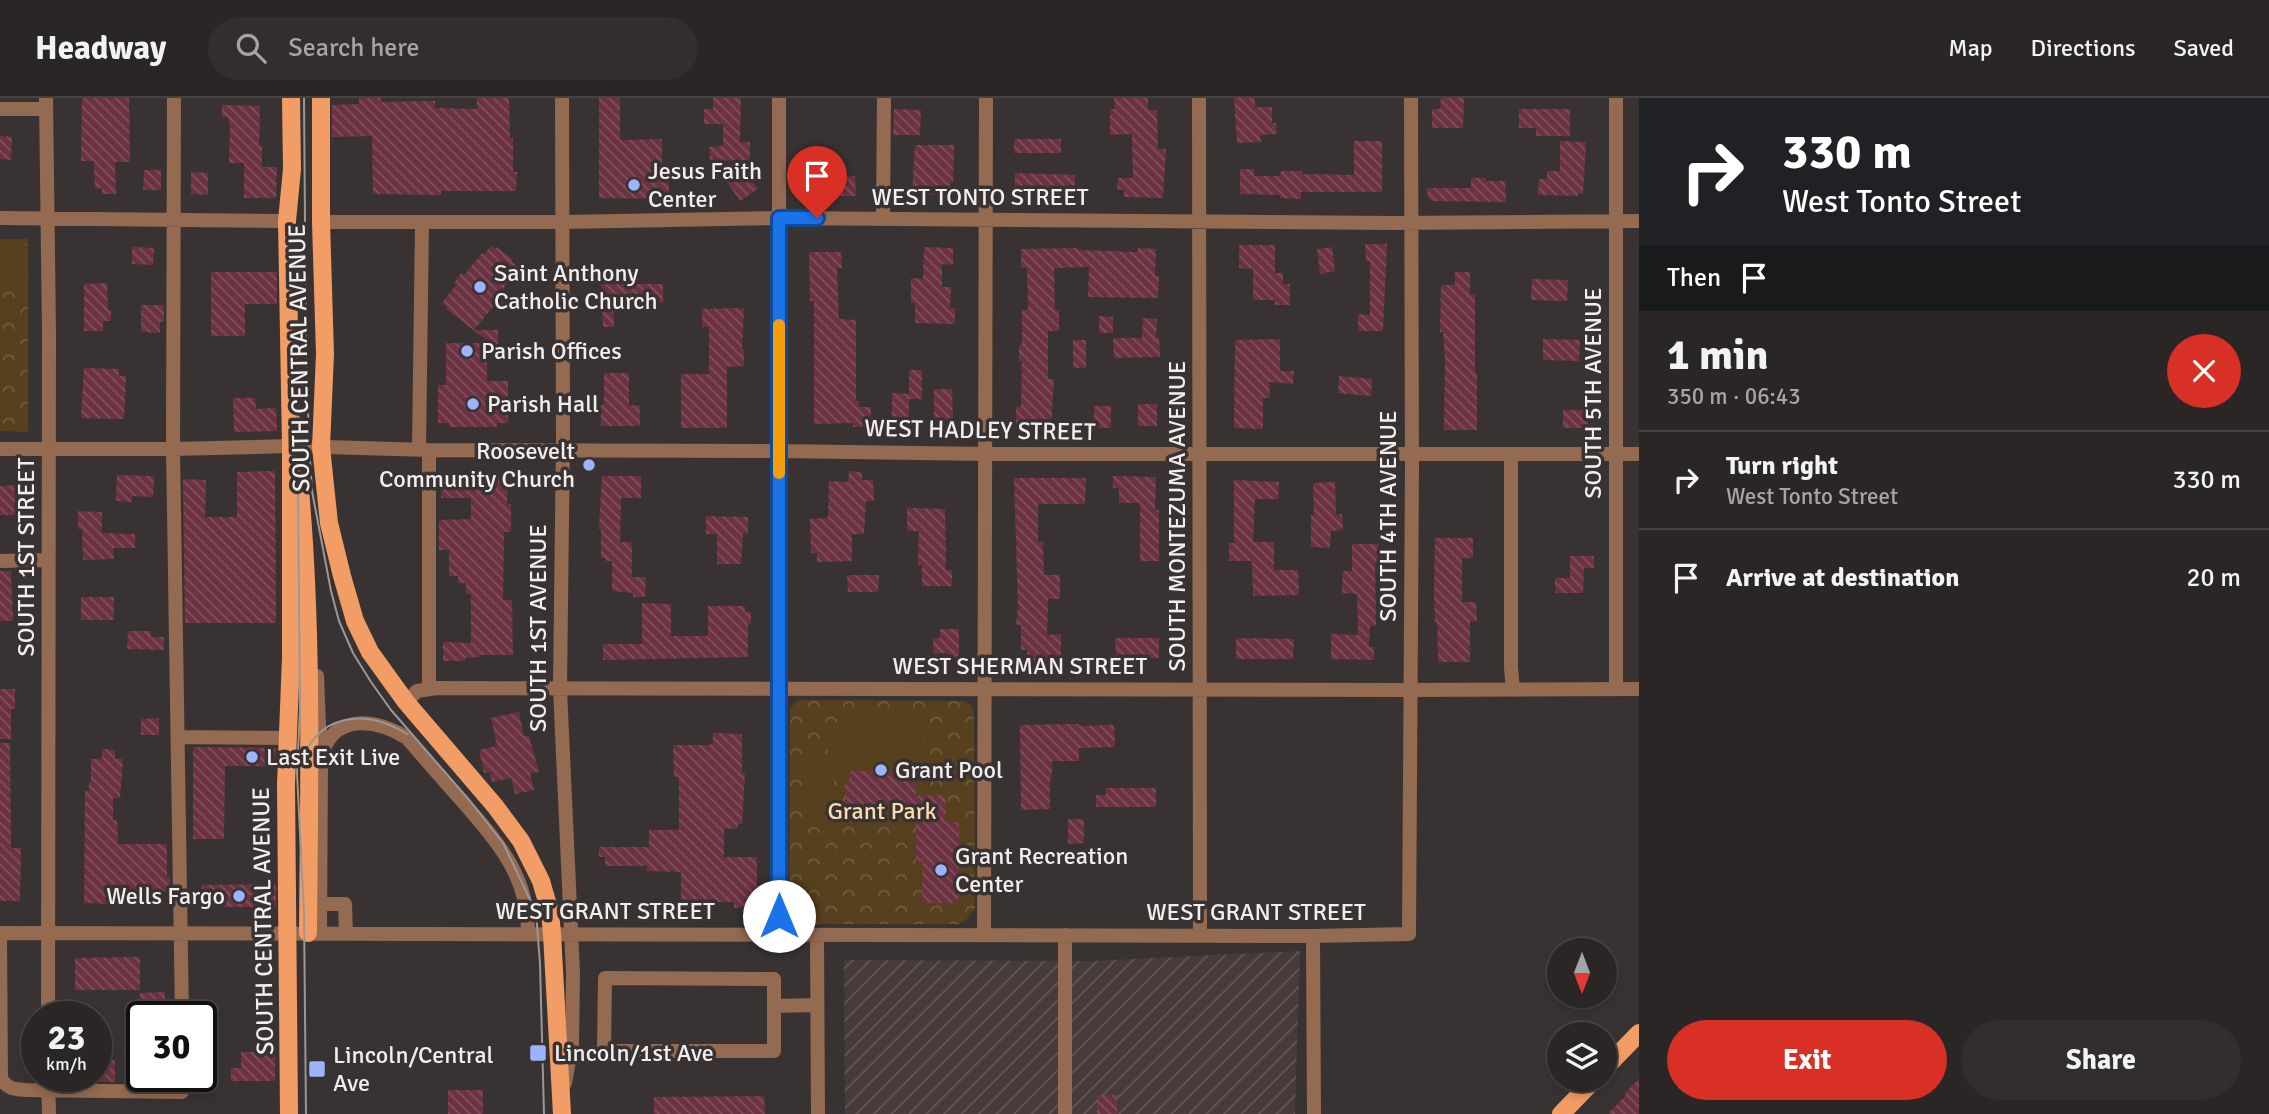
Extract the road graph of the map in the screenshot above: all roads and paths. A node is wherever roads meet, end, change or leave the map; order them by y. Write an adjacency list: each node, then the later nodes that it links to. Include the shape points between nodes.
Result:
1 (174, 98): 16 (street)
2 (291, 98): 19 (main road, SOUTH CENTRAL AVENUE)
3 (321, 98): 23 (main road, SOUTH CENTRAL AVENUE)
4 (562, 98): 25 (street, SOUTH 1ST AVENUE)
5 (779, 98): 15 (street)
6 (884, 98): 17 (street)
7 (986, 98): 18 (street)
8 (1199, 98): 20 (street, SOUTH MONTEZUMA AVENUE)
9 (1410, 98): 26 (street, SOUTH 4TH AVENUE)
10 (1616, 98): 21 (street, SOUTH 5TH AVENUE)
11 (46, 103): 12 (street); 14 (street, SOUTH 1ST STREET)
12 (0, 109)
13 (0, 218): 14 (street)
14 (48, 218): 16 (street); 29 (street, SOUTH 1ST STREET)
15 (779, 218): 17 (street, WEST TONTO STREET); 25 (street, WEST TONTO STREET); 34 (street)
16 (174, 219): 19 (street); 31 (street)
17 (883, 219): 18 (street, WEST TONTO STREET)
18 (986, 219): 20 (street, WEST TONTO STREET); 35 (street)
19 (287, 221): 27 (main road, SOUTH CENTRAL AVENUE)
20 (1199, 221): 26 (street, WEST TONTO STREET); 36 (street, SOUTH MONTEZUMA AVENUE)
21 (1615, 221): 22 (street, WEST TONTO STREET); 26 (street, WEST TONTO STREET); 39 (street, SOUTH 5TH AVENUE)
22 (1639, 221)
23 (321, 222): 24 (street, WEST TONTO STREET); 28 (main road, SOUTH CENTRAL AVENUE, via 325,354)
24 (422, 222): 25 (street, WEST TONTO STREET); 32 (street)
25 (563, 222): 33 (street, SOUTH 1ST AVENUE)
26 (1410, 223): 37 (street, SOUTH 4TH AVENUE)
27 (292, 446): 28 (street, WEST HADLEY STREET); 31 (street, WEST HADLEY STREET); 42 (main road, via 297,456); 55 (main road, SOUTH CENTRAL AVENUE)
28 (321, 447): 32 (street, WEST HADLEY STREET); 53 (main road, SOUTH CENTRAL AVENUE, via 329,523 355,621 370,652)
29 (48, 448): 30 (street, WEST HADLEY STREET); 31 (street, WEST HADLEY STREET); 41 (street, SOUTH 1ST STREET)
30 (0, 449)
31 (173, 449): 54 (street)
32 (424, 449): 33 (street, WEST HADLEY STREET); 46 (street)
33 (563, 450): 34 (street, WEST HADLEY STREET); 47 (street, SOUTH 1ST AVENUE)
34 (779, 451): 35 (street, WEST HADLEY STREET); 44 (street)
35 (985, 454): 36 (street, WEST HADLEY STREET); 49 (street)
36 (1199, 454): 37 (street, WEST HADLEY STREET); 50 (street, SOUTH MONTEZUMA AVENUE)
37 (1412, 454): 38 (street, WEST HADLEY STREET); 51 (street, SOUTH 4TH AVENUE)
38 (1511, 454): 39 (street, WEST HADLEY STREET); 52 (street)
39 (1616, 454): 40 (street, WEST HADLEY STREET); 45 (street, SOUTH 5TH AVENUE)
40 (1639, 454)
41 (48, 560): 43 (street); 59 (street, SOUTH 1ST STREET)
42 (306, 560): 56 (street, via 314,585); 61 (main road)
43 (0, 561)
44 (780, 688): 47 (street, WEST SHERMAN STREET); 49 (street, WEST SHERMAN STREET); 65 (street)
45 (1616, 688): 48 (street, WEST SHERMAN STREET); 52 (street, WEST SHERMAN STREET)
46 (429, 689): 47 (street, WEST SHERMAN STREET); 53 (street, WEST SHERMAN STREET, via 417,691)
47 (560, 689): 64 (street, SOUTH 1ST AVENUE)
48 (1639, 689)
49 (983, 690): 50 (street, WEST SHERMAN STREET); 69 (street)
50 (1199, 690): 51 (street, WEST SHERMAN STREET); 66 (street, SOUTH MONTEZUMA AVENUE)
51 (1410, 690): 52 (street, WEST SHERMAN STREET); 67 (street, SOUTH 4TH AVENUE)
52 (1513, 690)
53 (406, 702): 64 (main road, SOUTH CENTRAL AVENUE, via 521,841)
54 (178, 737): 55 (street); 60 (street)
55 (287, 738): 61 (main road, SOUTH CENTRAL AVENUE)
56 (323, 747): 57 (street); 63 (street, via 336,731 351,724 389,727 407,738 498,842 522,887)
57 (319, 904): 61 (street); 62 (street, via 345,904)
58 (0, 933): 59 (street, WEST GRANT STREET); 79 (street, via 1,1079)
59 (47, 933): 60 (street, WEST GRANT STREET); 72 (street, SOUTH 1ST STREET)
60 (182, 933): 61 (street, WEST GRANT STREET); 73 (street)
61 (305, 933): 62 (street, WEST GRANT STREET); 85 (main road, SOUTH CENTRAL AVENUE)
62 (346, 933): 63 (street, WEST GRANT STREET)
63 (528, 934): 64 (street, WEST GRANT STREET)
64 (561, 934): 65 (street, WEST GRANT STREET); 83 (main road, SOUTH CENTRAL AVENUE)
65 (779, 934): 68 (street, WEST GRANT STREET)
66 (1199, 934): 70 (street, WEST GRANT STREET); 71 (street, WEST GRANT STREET)
67 (1409, 934): 71 (street, WEST GRANT STREET)
68 (817, 935): 69 (street, WEST GRANT STREET); 74 (street)
69 (984, 935): 70 (street, WEST GRANT STREET)
70 (1065, 935): 87 (street)
71 (1313, 936): 88 (street)
72 (48, 1001)
73 (182, 1001)
74 (817, 1005): 75 (street); 86 (street)
75 (774, 1006): 75 (street, via 774,979 605,978 604,1051 774,1051)
76 (1639, 1033): 77 (main road)
77 (1617, 1056)
78 (21, 1087): 79 (street)
79 (11, 1089): 82 (street)
80 (48, 1092): 84 (street)
81 (1582, 1092): 89 (main road)
82 (0, 1101)
83 (562, 1105)
84 (49, 1114)
85 (289, 1114)
86 (818, 1114)
87 (1065, 1114)
88 (1314, 1114)
89 (1561, 1114)

